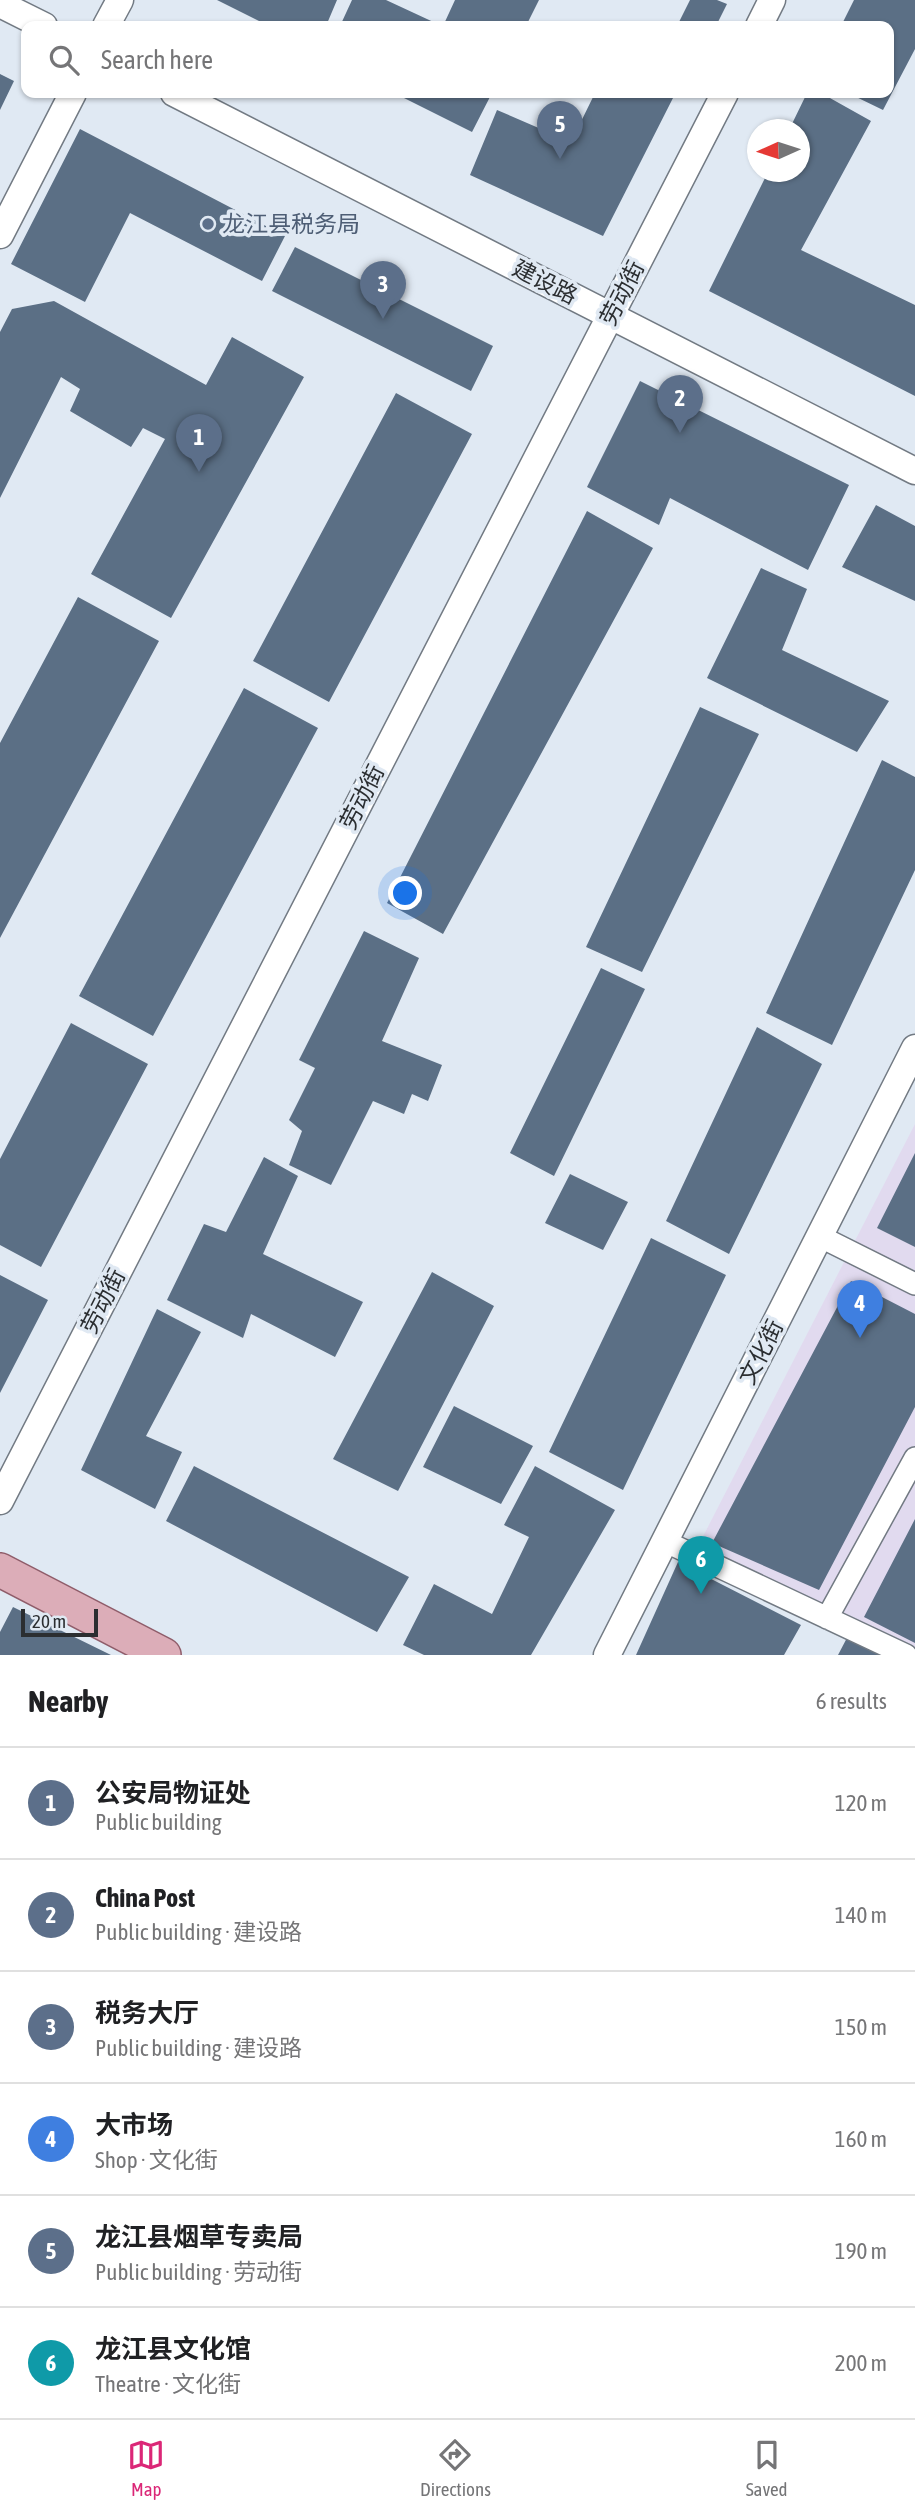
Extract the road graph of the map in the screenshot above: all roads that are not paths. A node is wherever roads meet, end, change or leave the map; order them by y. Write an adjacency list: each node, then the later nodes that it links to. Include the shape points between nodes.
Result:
1 (120, 0): 5 (street)
2 (772, 0): 6 (street)
3 (0, 4): 4 (street)
4 (34, 21)
5 (109, 21)
6 (762, 21)
7 (70, 98): 10 (street)
8 (184, 98): 11 (street, 建设路)
9 (721, 98): 11 (street, 劳动街)
10 (0, 235)
11 (610, 315): 12 (street, 建设路); 17 (street, 劳动街)
12 (915, 471)
13 (915, 1048): 14 (street, 文化街)
14 (820, 1236): 15 (street); 18 (street, 文化街)
15 (915, 1284)
16 (915, 1458): 20 (street)
17 (0, 1501)
18 (664, 1541): 20 (street); 22 (street, 文化街)
19 (0, 1570): 21 (main road)
20 (827, 1618): 23 (street)
21 (164, 1655)
22 (607, 1655)
23 (906, 1655)

